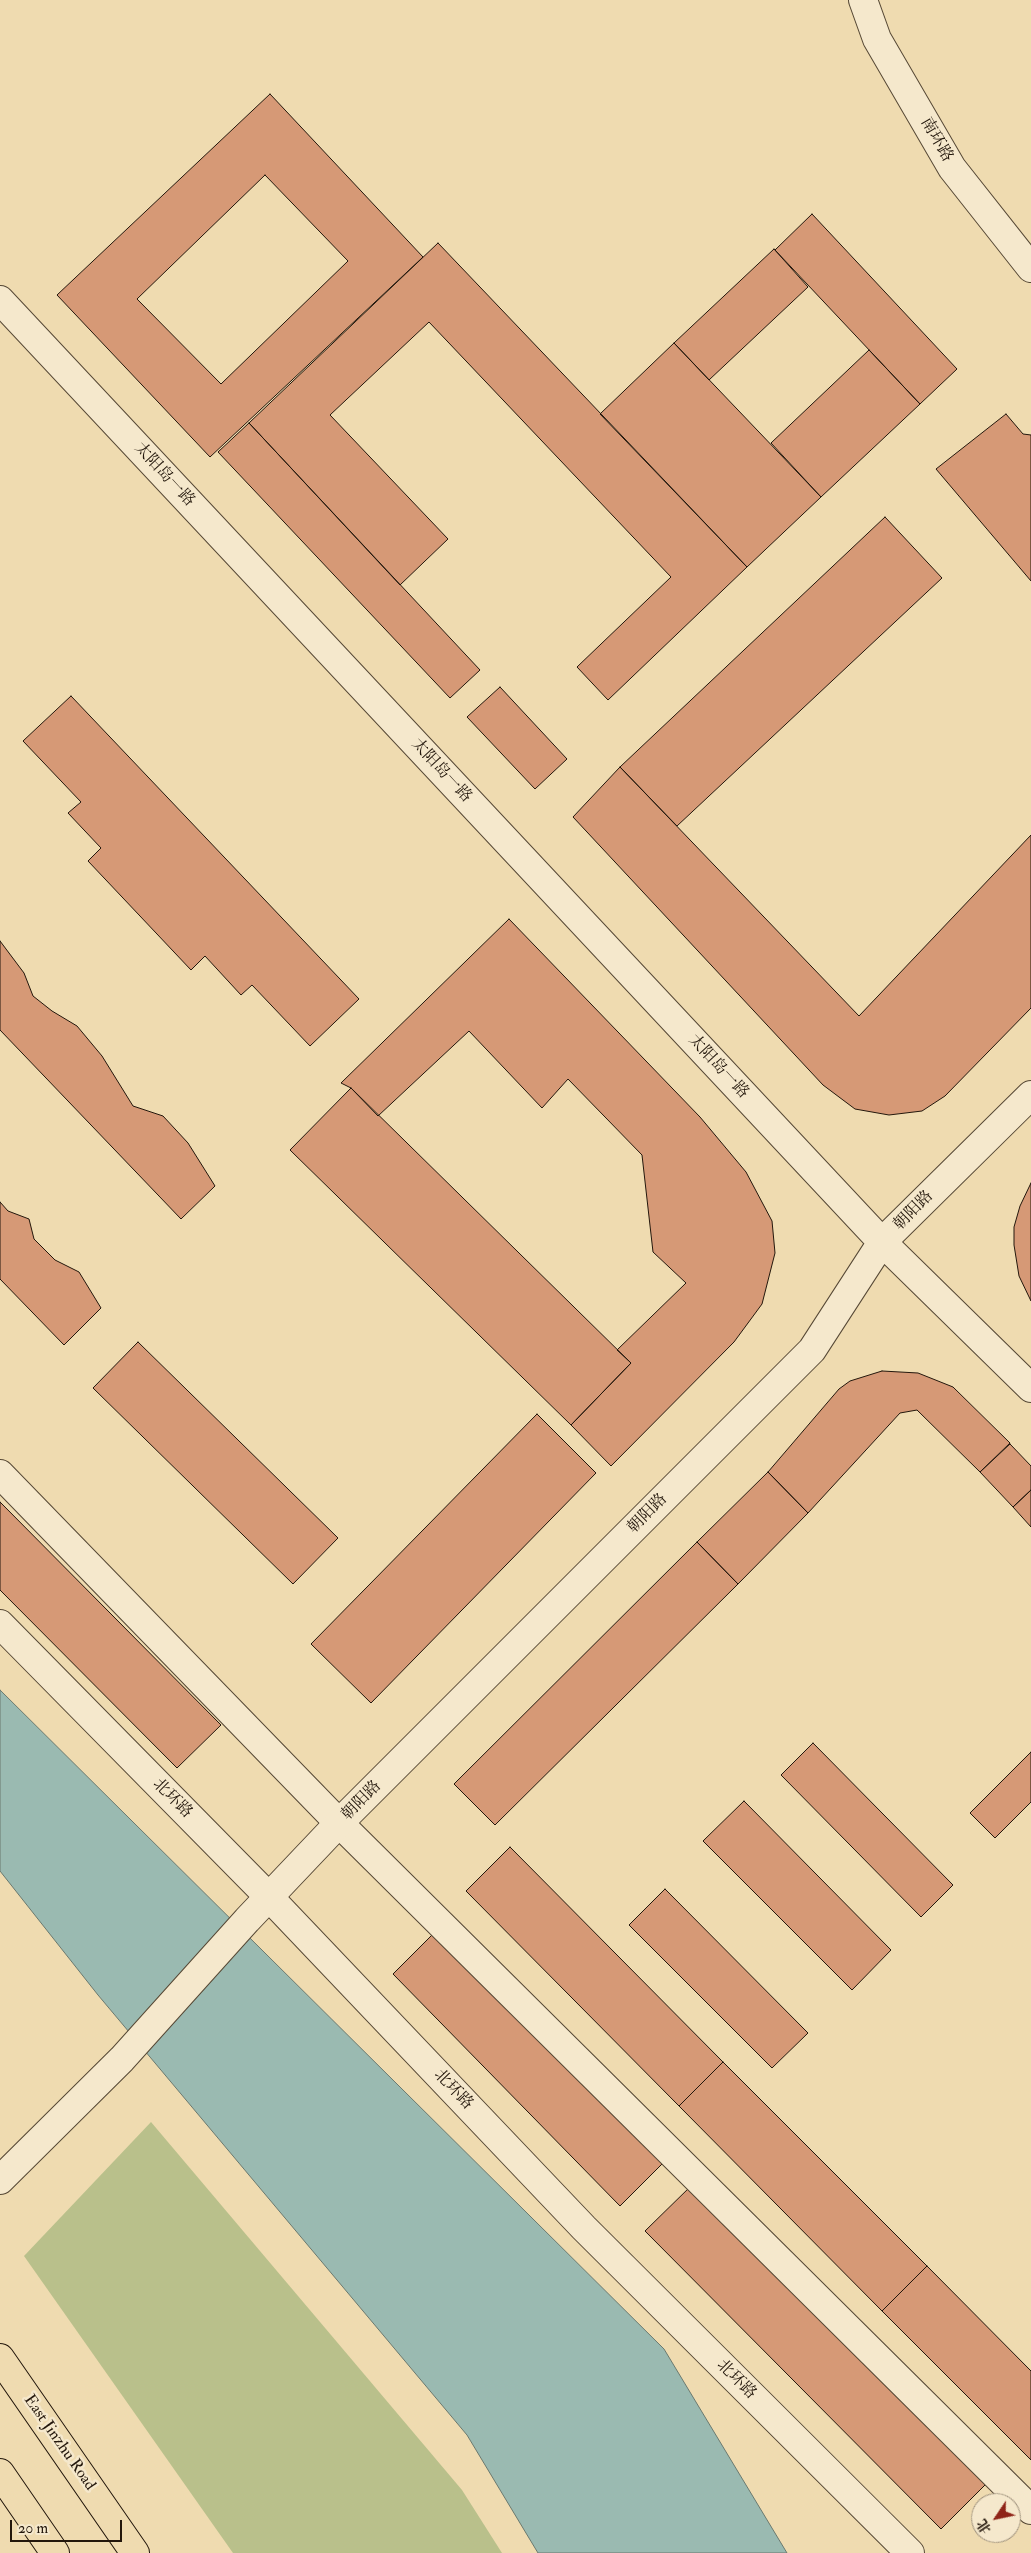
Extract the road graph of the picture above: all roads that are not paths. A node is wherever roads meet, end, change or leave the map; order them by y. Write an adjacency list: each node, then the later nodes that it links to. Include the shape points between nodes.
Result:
1 (863, 0): 2 (street, 南环路, via 877,39 952,168)
2 (1031, 268)
3 (0, 300): 5 (street, 太阳岛一路)
4 (1031, 1095): 5 (street, 朝阳路)
5 (882, 1242): 6 (street, 太阳岛一路); 9 (street, 朝阳路, via 812,1350)
6 (1031, 1388)
7 (0, 1474): 9 (street)
8 (0, 1624): 10 (street, 北环路)
9 (339, 1824): 10 (street, 朝阳路); 14 (street)
10 (269, 1897): 11 (street, 朝阳路, via 122,2059); 17 (street, 北环路, via 584,2228)
11 (0, 2180)
12 (0, 2358): 16 (highway, East Jinzhu Road)
13 (0, 2473): 15 (highway)
14 (1031, 2510)
15 (55, 2553)
16 (135, 2553)
17 (910, 2553)

